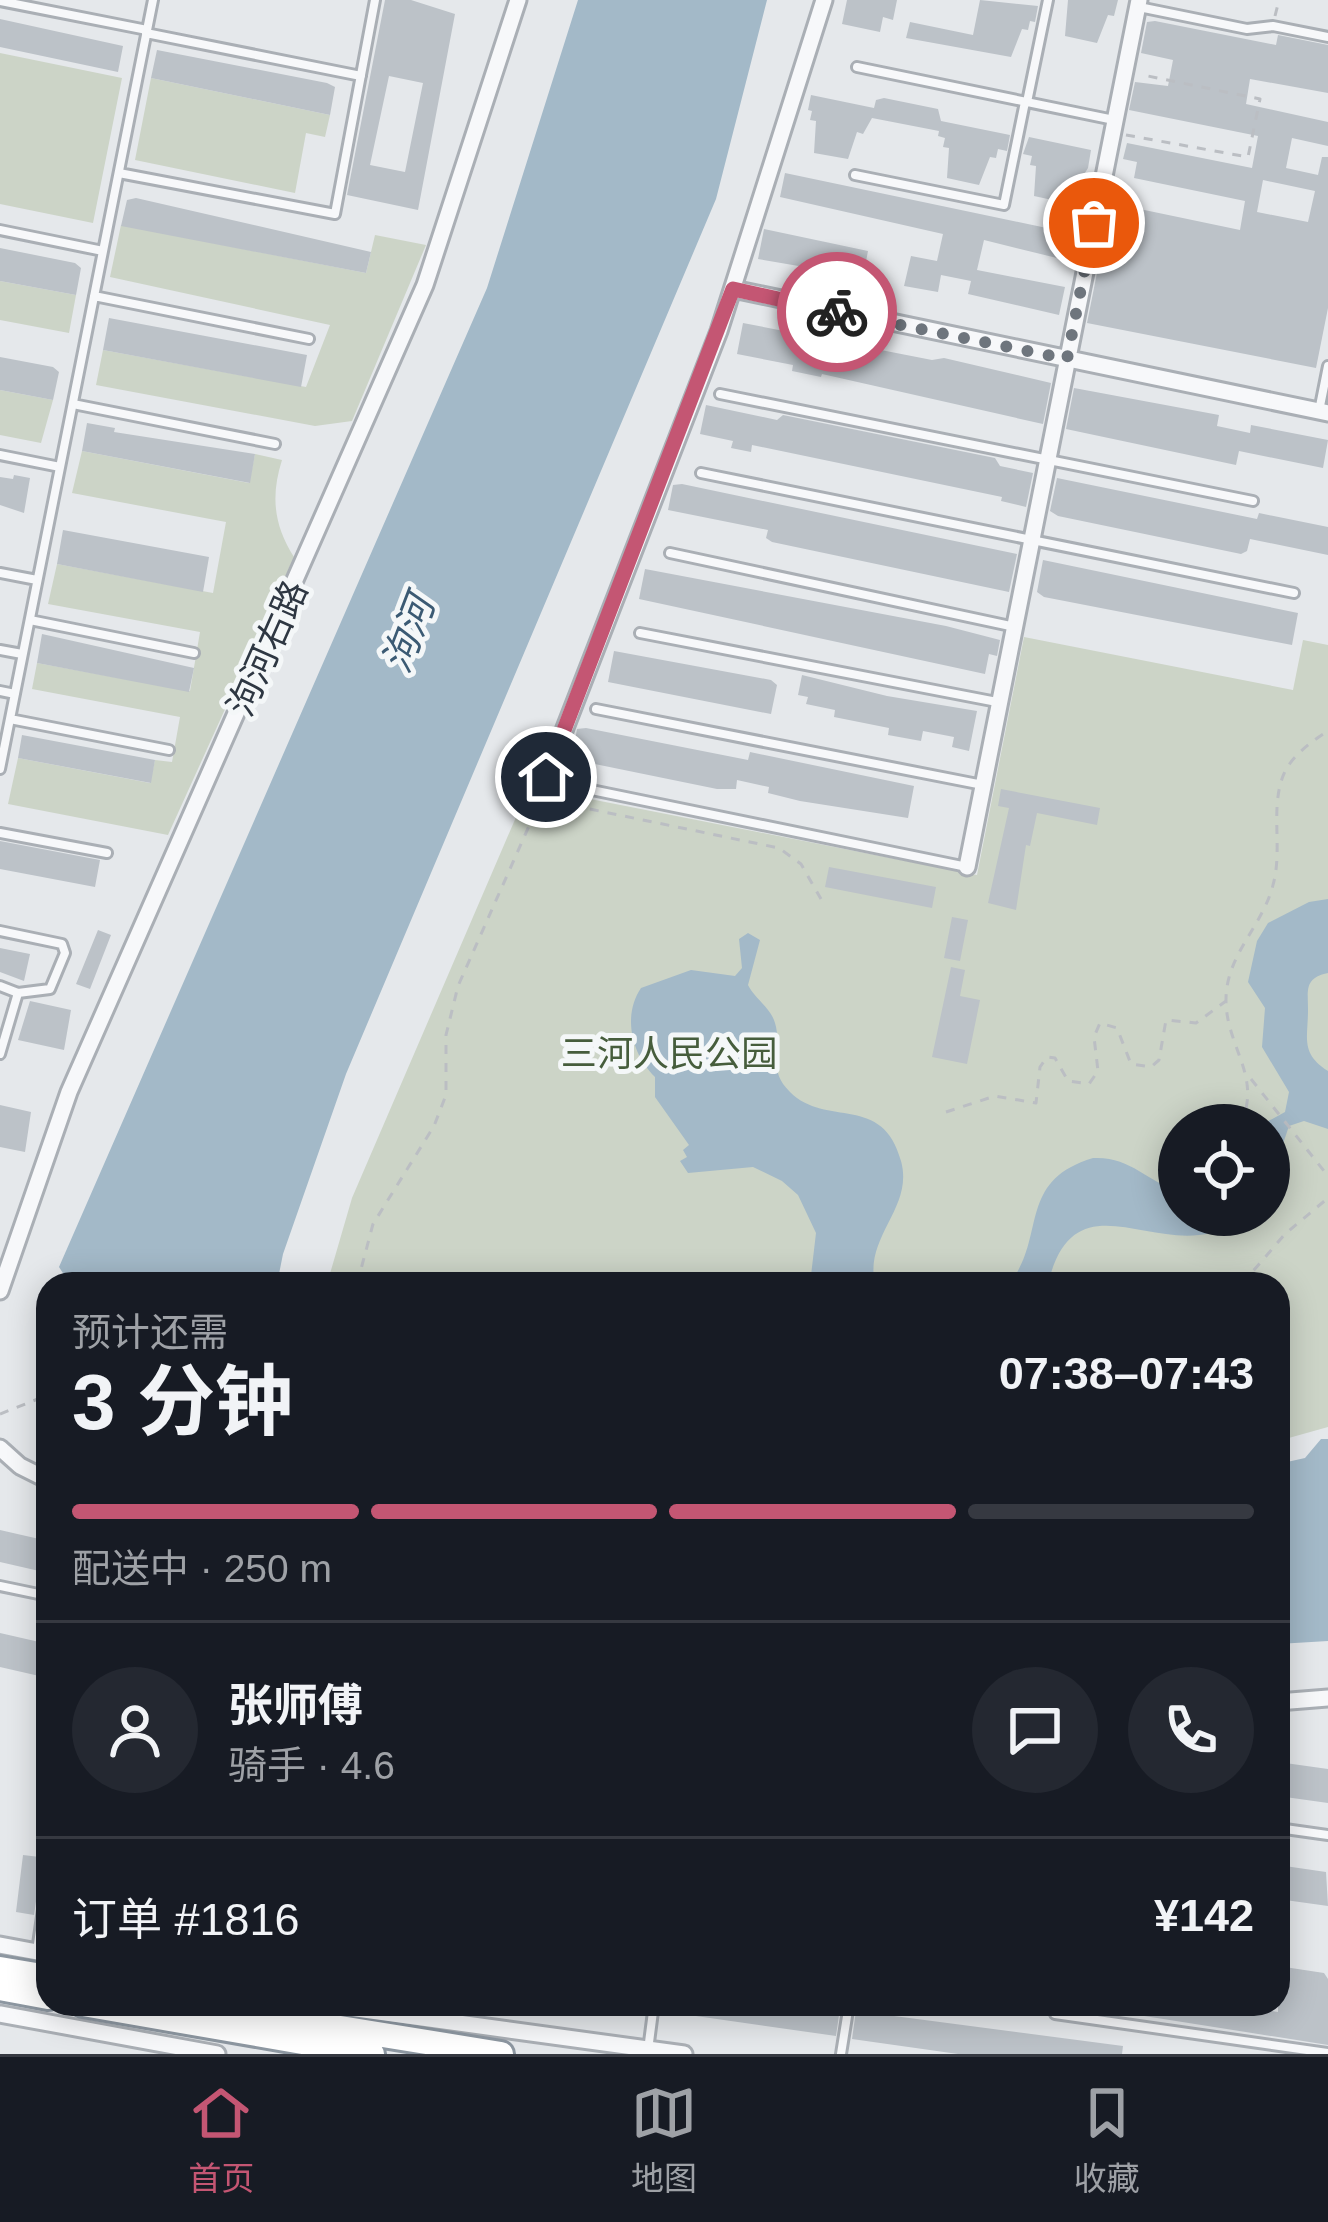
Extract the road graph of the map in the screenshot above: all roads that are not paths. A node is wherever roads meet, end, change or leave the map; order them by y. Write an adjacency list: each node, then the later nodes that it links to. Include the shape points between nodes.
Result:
1 (153, 0): 8 (lane)
2 (375, 0): 11 (lane)
3 (518, 0): 60 (street, 泃河右路, via 425,285 69,1092)
4 (824, 0): 18 (street)
5 (1048, 0): 12 (lane)
6 (0, 1): 8 (lane)
7 (1138, 3): 9 (lane); 13 (street)
8 (147, 32): 11 (lane); 14 (lane)
9 (1328, 37)
10 (857, 67): 12 (lane)
11 (361, 76): 14 (lane, via 335,214)
12 (1026, 102): 13 (lane); 15 (lane, via 1004,206)
13 (1114, 126): 21 (street)
14 (119, 173): 17 (lane)
15 (855, 175)
16 (0, 230): 17 (lane)
17 (103, 251): 19 (lane)
18 (733, 289): 21 (street); 50 (street)
19 (94, 296): 20 (lane); 24 (lane)
20 (309, 339)
21 (1067, 359): 25 (street); 28 (street)
22 (1328, 366): 25 (lane)
23 (720, 394): 28 (lane)
24 (73, 404): 26 (lane); 29 (lane)
25 (1324, 412)
26 (275, 444)
27 (0, 454): 29 (lane)
28 (1048, 460): 31 (lane); 32 (street)
29 (60, 466): 35 (lane)
30 (701, 472): 32 (lane)
31 (1253, 501)
32 (1032, 540): 36 (lane); 38 (street)
33 (670, 553): 38 (lane)
34 (0, 573): 35 (lane)
35 (38, 580): 37 (lane)
36 (1294, 593)
37 (30, 620): 41 (lane); 42 (lane)
38 (1015, 627): 45 (street)
39 (640, 633): 45 (lane)
40 (0, 650): 42 (lane)
41 (194, 653)
42 (23, 655): 44 (lane)
43 (0, 691): 44 (lane)
44 (15, 694): 47 (lane)
45 (1000, 703): 51 (street)
46 (596, 709): 51 (lane)
47 (10, 718): 48 (lane); 49 (lane)
48 (169, 751)
49 (0, 766)
50 (546, 777)
51 (983, 785): 55 (street)
52 (577, 787): 55 (lane)
53 (0, 833): 54 (lane)
54 (107, 854)
55 (967, 867)
56 (0, 931): 58 (lane, via 62,944 65,953 50,989)
57 (0, 986): 58 (lane)
58 (18, 993): 59 (lane)
59 (0, 1054)
60 (0, 1291)
61 (0, 1448): 62 (street)
62 (36, 1474)
63 (0, 1586): 64 (lane)
64 (36, 1594)
65 (1328, 1698): 66 (street)
66 (1290, 1701)
67 (1290, 1830): 68 (lane)
68 (1328, 1835)
69 (0, 1945): 70 (street)
70 (36, 1962)
71 (36, 1965): 72 (highway)
72 (0, 1969)
73 (0, 1988): 74 (highway)
74 (36, 1995)
75 (0, 2014): 85 (street)
76 (241, 2016): 82 (highway)
77 (290, 2016): 82 (highway)
78 (652, 2016): 83 (lane)
79 (847, 2016): 88 (lane)
80 (1069, 2016): 84 (lane)
81 (407, 2020): 82 (highway); 83 (street); 86 (highway)
82 (373, 2026)
83 (648, 2052): 87 (street)
84 (1328, 2053)
85 (217, 2054)
86 (501, 2054)
87 (684, 2054)
88 (842, 2054)

